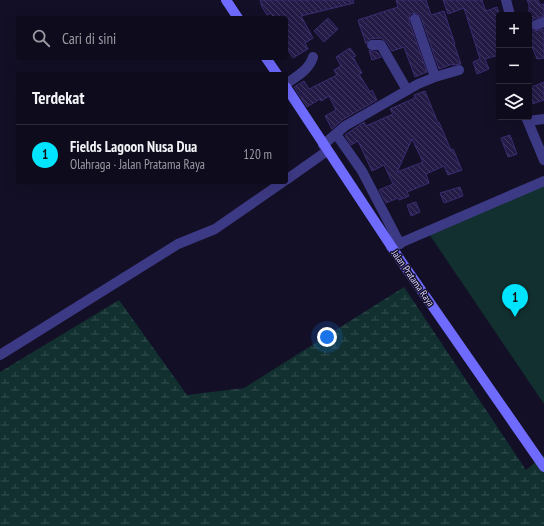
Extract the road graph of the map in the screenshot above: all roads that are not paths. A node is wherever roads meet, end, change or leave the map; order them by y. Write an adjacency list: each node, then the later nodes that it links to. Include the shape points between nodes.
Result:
1 (506, 0): 3 (street)
2 (228, 1): 4 (main road)
3 (509, 12)
4 (237, 16)
5 (414, 19): 11 (street)
6 (372, 45): 14 (street, via 381,45)
7 (313, 57): 12 (street, via 306,70)
8 (267, 60): 10 (main road)
9 (459, 70): 11 (street)
10 (276, 72)
11 (435, 77): 14 (street)
12 (288, 83)
13 (288, 90): 19 (main road, Jalan Pratama Raya)
14 (407, 90): 18 (street, via 345,126)
15 (532, 119): 16 (street)
16 (544, 119)
17 (527, 120): 20 (street)
18 (336, 134): 19 (street); 24 (street, via 362,172)
19 (325, 148): 21 (street); 24 (main road, Jalan Pratama Raya)
20 (544, 160)
21 (288, 178)
22 (544, 181): 24 (street)
23 (280, 184): 25 (street, via 215,229 178,244)
24 (396, 245): 26 (main road, Jalan Pratama Raya)
25 (0, 354)
26 (544, 467)

